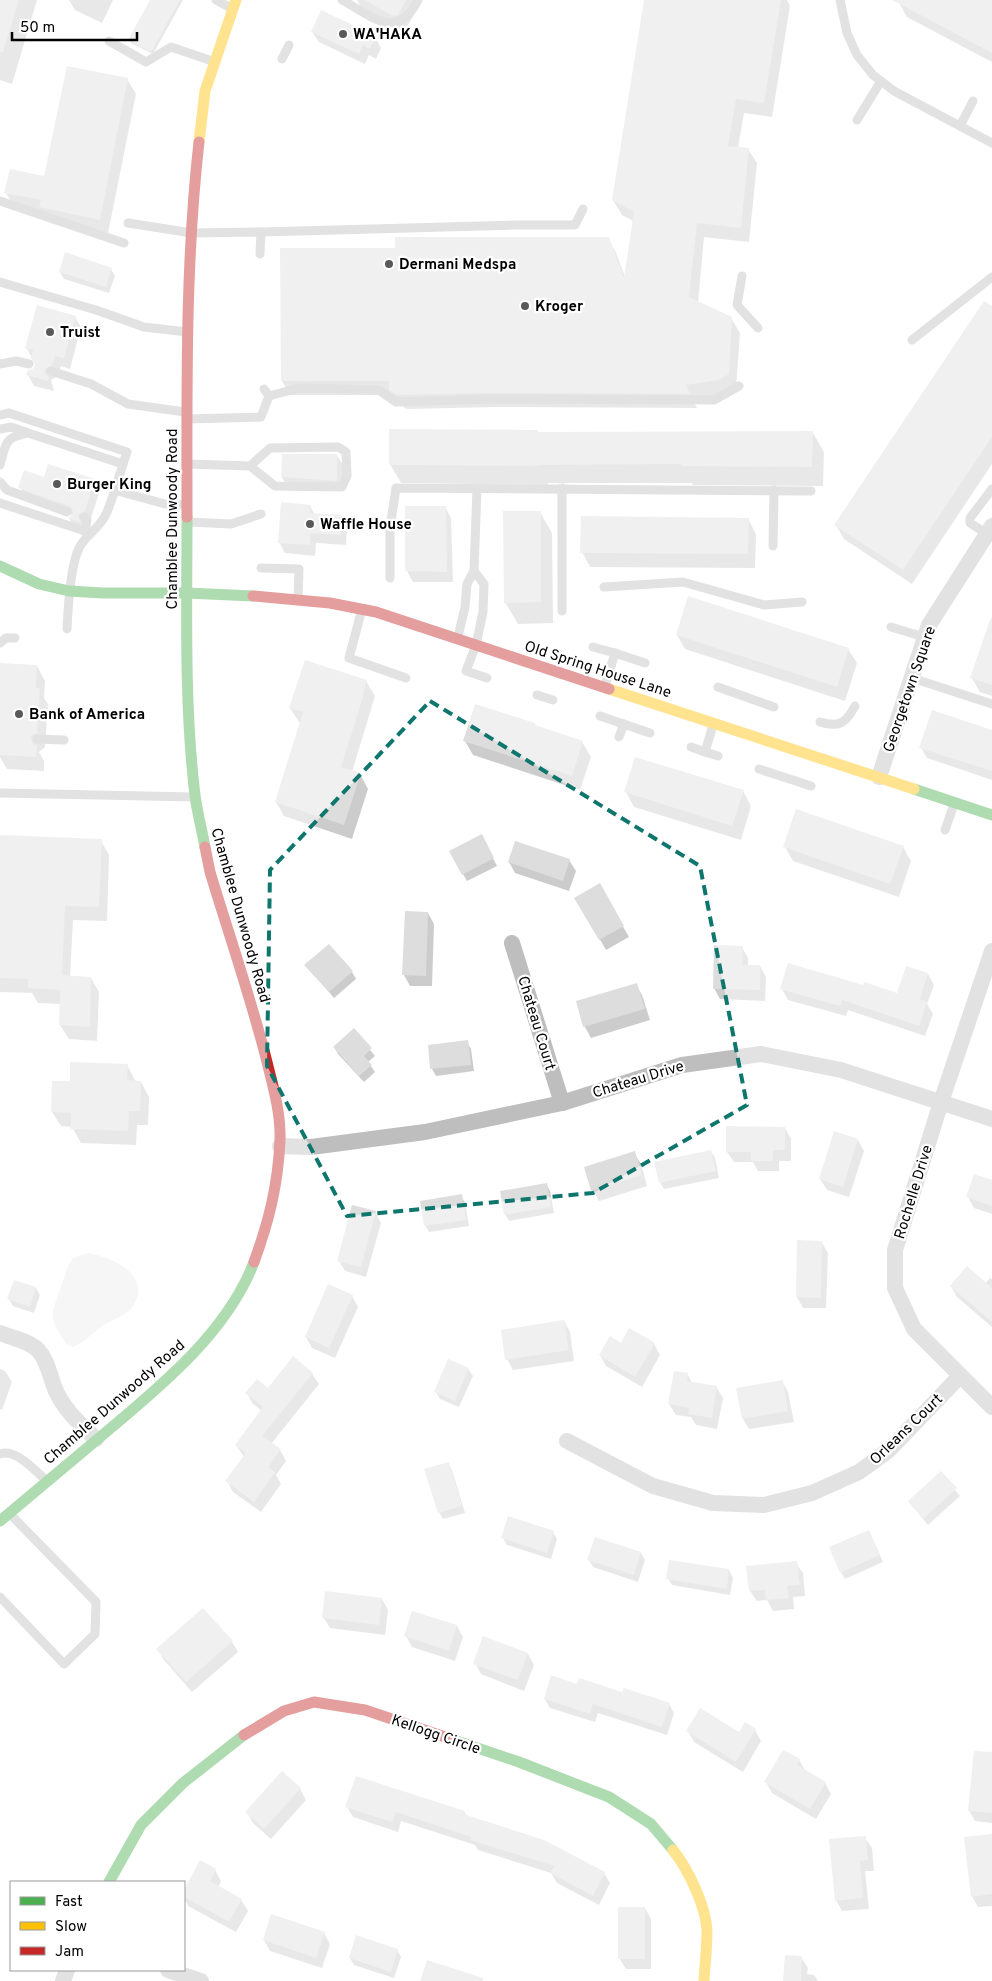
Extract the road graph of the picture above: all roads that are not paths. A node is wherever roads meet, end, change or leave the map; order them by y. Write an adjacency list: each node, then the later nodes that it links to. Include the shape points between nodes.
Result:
1 (216, 0): 5 (lane)
2 (342, 0): 3 (lane, via 384,23 392,24 405,20)
3 (418, 0)
4 (840, 0): 10 (lane, via 847,33 857,55)
5 (234, 4): 9 (street, Chamblee Dunwoody Road)
6 (109, 41): 9 (lane, via 146,62 171,46)
7 (289, 45): 8 (lane)
8 (282, 59)
9 (215, 62): 19 (street, Chamblee Dunwoody Road, via 206,91 194,187)
10 (881, 82): 12 (lane); 13 (lane)
11 (973, 101): 13 (lane)
12 (857, 120)
13 (960, 126): 14 (lane)
14 (992, 143)
15 (0, 201): 20 (lane)
16 (583, 209): 18 (lane, via 575,226)
17 (128, 223): 19 (lane)
18 (261, 232): 19 (lane); 21 (lane)
19 (192, 233): 26 (street, Chamblee Dunwoody Road)
20 (124, 243)
21 (260, 254)
22 (742, 276): 25 (lane, via 737,305)
23 (992, 277): 27 (lane)
24 (0, 282): 26 (lane, via 144,327)
25 (758, 328)
26 (187, 332): 33 (street, Chamblee Dunwoody Road)
27 (912, 340)
28 (0, 364): 29 (lane, via 16,361)
29 (30, 364)
30 (51, 371): 33 (lane, via 91,384 128,404)
31 (739, 386): 33 (lane, via 714,400 396,402 379,390 299,388 266,392 261,417)
32 (0, 415): 36 (lane, via 10,413 127,452)
33 (187, 416): 37 (street, Chamblee Dunwoody Road)
34 (0, 429): 35 (lane, via 11,427)
35 (28, 433): 36 (lane); 38 (lane, via 14,435 7,442)
36 (123, 464): 44 (lane)
37 (187, 464): 39 (lane); 50 (street, Chamblee Dunwoody Road)
38 (0, 465)
39 (250, 466): 39 (lane, via 275,486 342,487 347,476 346,452 338,447 270,448)
40 (0, 482): 48 (lane, via 7,490)
41 (477, 488): 42 (lane); 60 (lane); 61 (lane, via 396,488 390,528)
42 (562, 488): 45 (lane); 68 (lane)
43 (992, 489): 56 (lane, via 970,518 970,523)
44 (114, 490): 50 (lane, via 165,504); 55 (lane, via 100,526)
45 (774, 490): 46 (lane); 57 (lane)
46 (811, 491)
47 (0, 492): 48 (lane)
48 (26, 499): 51 (lane)
49 (0, 503): 55 (lane)
50 (187, 505): 54 (street, Chamblee Dunwoody Road)
51 (67, 512)
52 (261, 514): 54 (lane, via 231,524)
53 (84, 518): 55 (lane, via 87,520)
54 (187, 522): 64 (street, Chamblee Dunwoody Road)
55 (87, 533): 63 (lane, via 78,549)
56 (989, 536): 71 (street, Georgetown Square)
57 (772, 546)
58 (0, 566): 63 (street, Old Spring House Lane, via 35,583)
59 (261, 568): 65 (lane, via 299,569)
60 (474, 571): 73 (lane, via 467,584); 75 (lane, via 484,584 483,612)
61 (390, 578)
62 (604, 587): 66 (lane, via 683,582 764,605)
63 (70, 591): 64 (street, Old Spring House Lane); 70 (lane)
64 (187, 593): 65 (street, Old Spring House Lane); 104 (street, Chamblee Dunwoody Road)
65 (298, 599): 67 (street, Old Spring House Lane)
66 (802, 602)
67 (362, 609): 73 (street, Old Spring House Lane); 79 (lane, via 349,658)
68 (562, 611)
69 (890, 627): 71 (lane)
70 (67, 629)
71 (924, 637): 81 (street, Georgetown Square)
72 (15, 638): 74 (lane, via 6,638)
73 (458, 639): 75 (street, Old Spring House Lane)
74 (0, 643)
75 (476, 645): 80 (lane, via 466,671); 82 (street, Old Spring House Lane)
76 (593, 647): 77 (lane)
77 (615, 653): 78 (lane); 82 (lane)
78 (645, 663)
79 (406, 678)
80 (487, 678)
81 (912, 678): 86 (lane); 101 (street, Georgetown Square)
82 (605, 686): 90 (street, Old Spring House Lane)
83 (718, 687): 88 (lane)
84 (537, 695): 85 (lane)
85 (553, 700)
86 (992, 704)
87 (855, 706): 91 (lane, via 848,719 837,725)
88 (774, 707)
89 (600, 716): 92 (lane)
90 (714, 722): 98 (lane); 101 (street, Old Spring House Lane)
91 (820, 722)
92 (624, 724): 93 (lane); 94 (lane)
93 (650, 733)
94 (619, 737)
95 (37, 739): 96 (lane)
96 (64, 740)
97 (691, 747): 98 (lane)
98 (705, 752): 99 (lane)
99 (718, 756)
100 (759, 769): 102 (lane)
101 (879, 777): 105 (street, Old Spring House Lane)
102 (811, 786)
103 (0, 793): 104 (lane)
104 (195, 797): 113 (street, Chamblee Dunwoody Road, via 210,872 268,1064)
105 (954, 803): 106 (street, Old Spring House Lane); 107 (lane)
106 (992, 815)
107 (945, 830)
108 (512, 943): 111 (street, Chateau Court)
109 (992, 951): 110 (street, Rochelle Drive)
110 (941, 1102): 111 (street, Chateau Drive, via 841,1070 761,1054 682,1065); 112 (street, Chateau Drive); 115 (street, Rochelle Drive, via 895,1250 895,1288 914,1329)
111 (562, 1103): 113 (street, Chateau Drive, via 425,1132 311,1147)
112 (992, 1120)
113 (280, 1146): 117 (street, Chamblee Dunwoody Road, via 276,1191 268,1222 251,1270 233,1303 206,1339 174,1372)
114 (0, 1333): 117 (street, via 31,1344 39,1351 62,1402)
115 (960, 1376): 116 (street, Rochelle Drive); 118 (street, Orleans Court, via 889,1450 860,1472 812,1493 764,1505 714,1503 653,1486)
116 (992, 1407)
117 (96, 1439): 120 (street, Chamblee Dunwoody Road)
118 (567, 1441)
119 (0, 1454): 120 (lane, via 14,1455)
120 (47, 1481): 121 (street, Chamblee Dunwoody Road)
121 (9, 1513): 122 (street, Chamblee Dunwoody Road); 123 (lane, via 96,1602 95,1634 64,1664)
122 (0, 1521)
123 (0, 1597)
124 (110, 1881): 127 (street, Kellogg Circle, via 141,1824 183,1783 238,1739 284,1711 314,1702 365,1710 519,1762 609,1797 651,1824 682,1862 698,1894 707,1930)
125 (171, 1971): 126 (street)
126 (201, 1981)
127 (704, 1981)

